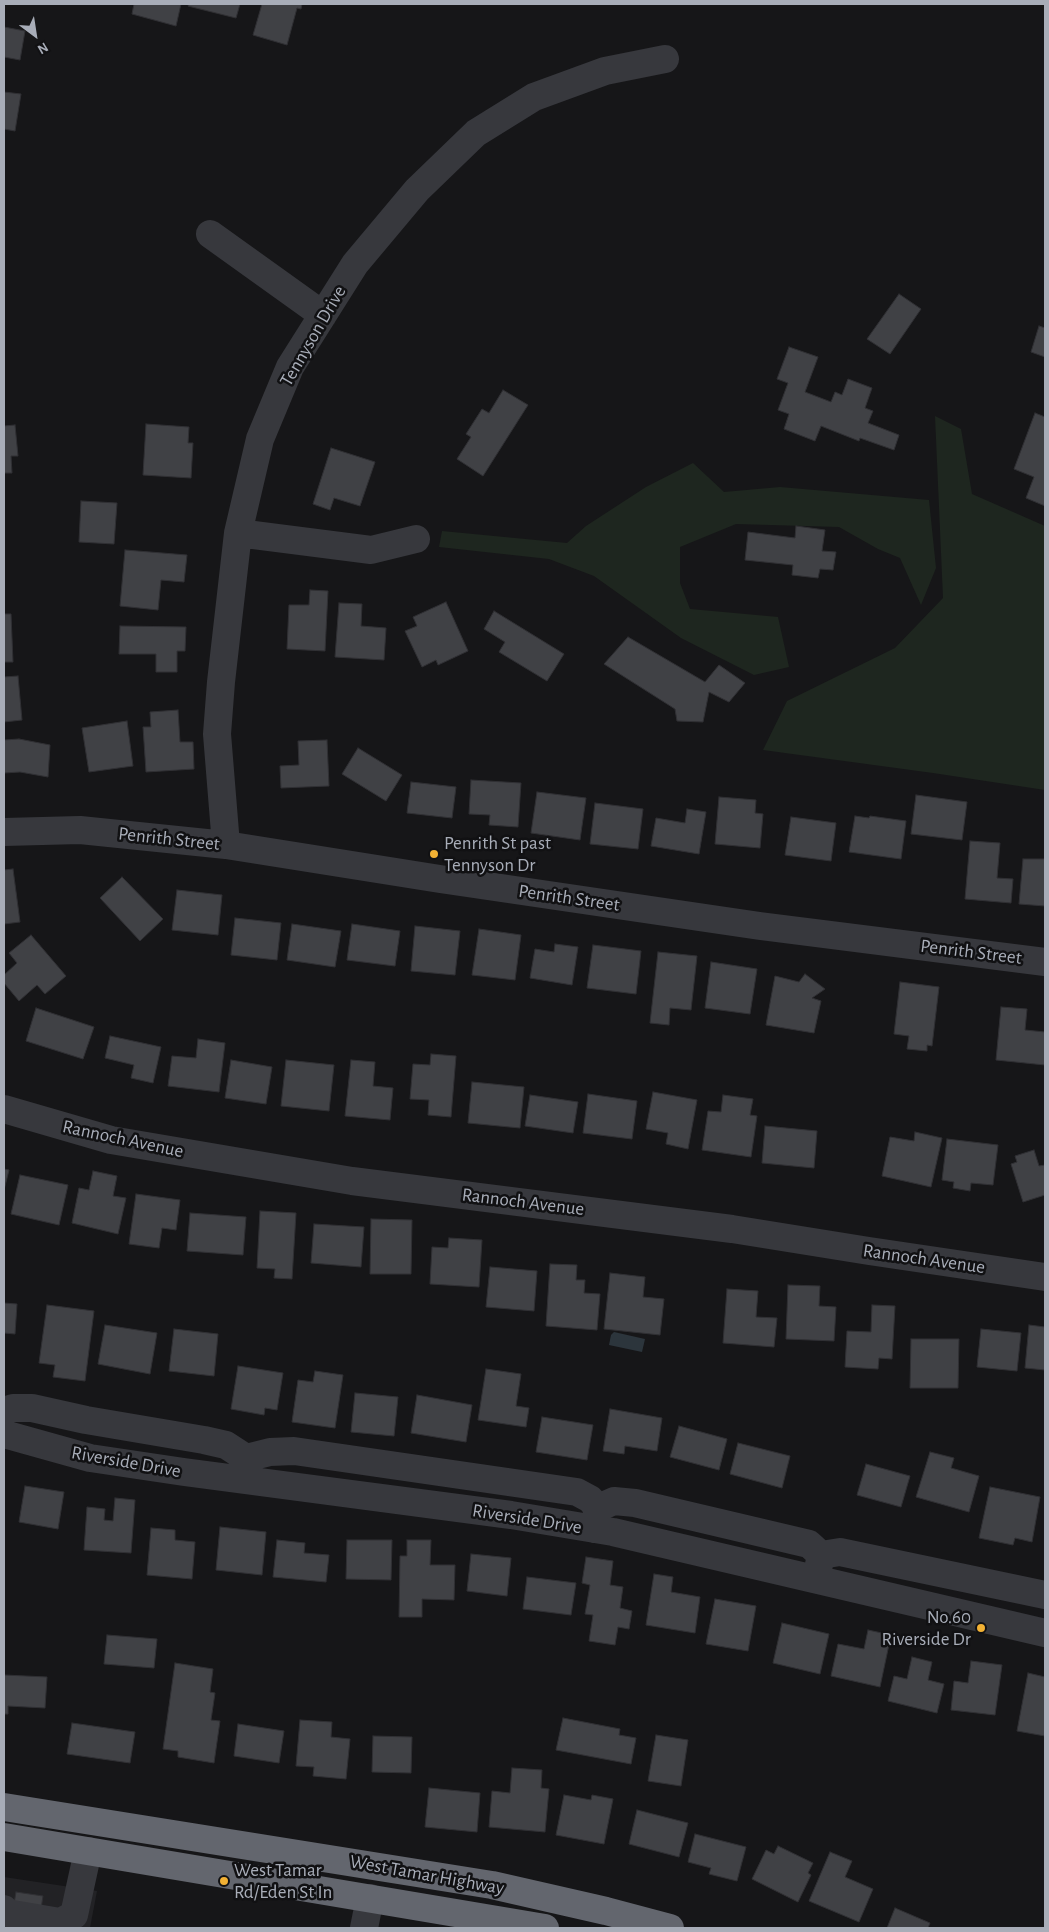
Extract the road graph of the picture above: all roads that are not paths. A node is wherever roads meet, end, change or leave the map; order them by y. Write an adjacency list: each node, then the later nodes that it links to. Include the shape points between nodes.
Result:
1 (665, 59): 3 (street, Tennyson Drive, via 605,71 534,97 476,133 404,205 355,264)
2 (210, 234): 3 (street)
3 (323, 315): 4 (street, Tennyson Drive, via 290,367 260,439)
4 (238, 533): 5 (street, via 371,550); 7 (street, Tennyson Drive, via 217,734)
5 (416, 539)
6 (4, 832): 7 (street, Penrith Street, via 80,830)
7 (226, 845): 8 (street, Penrith Street, via 440,880 760,926)
8 (1045, 962)
9 (4, 1109): 10 (street, Rannoch Avenue, via 111,1140 352,1181 723,1228)
10 (1045, 1277)
11 (4, 1411): 13 (street, via 32,1408 226,1445)
12 (4, 1434): 13 (street, Riverside Drive, via 90,1458)
13 (244, 1469): 14 (street, Riverside Drive, via 512,1515); 14 (street, via 270,1452 294,1451 577,1492 590,1499)
14 (596, 1518): 15 (street, Riverside Drive)
15 (818, 1567): 16 (street, via 840,1552); 17 (street, Riverside Drive)
16 (1045, 1595)
17 (1045, 1632)
18 (4, 1807): 25 (highway, West Tamar Highway, via 492,1885)
19 (4, 1837): 20 (highway, West Tamar Highway)
20 (88, 1850): 21 (highway, West Tamar Highway); 22 (street, via 74,1915 60,1922 7,1913)
21 (370, 1898): 23 (street); 24 (highway, West Tamar Highway)
22 (4, 1909)
23 (364, 1928)
24 (545, 1928)
25 (670, 1928)

